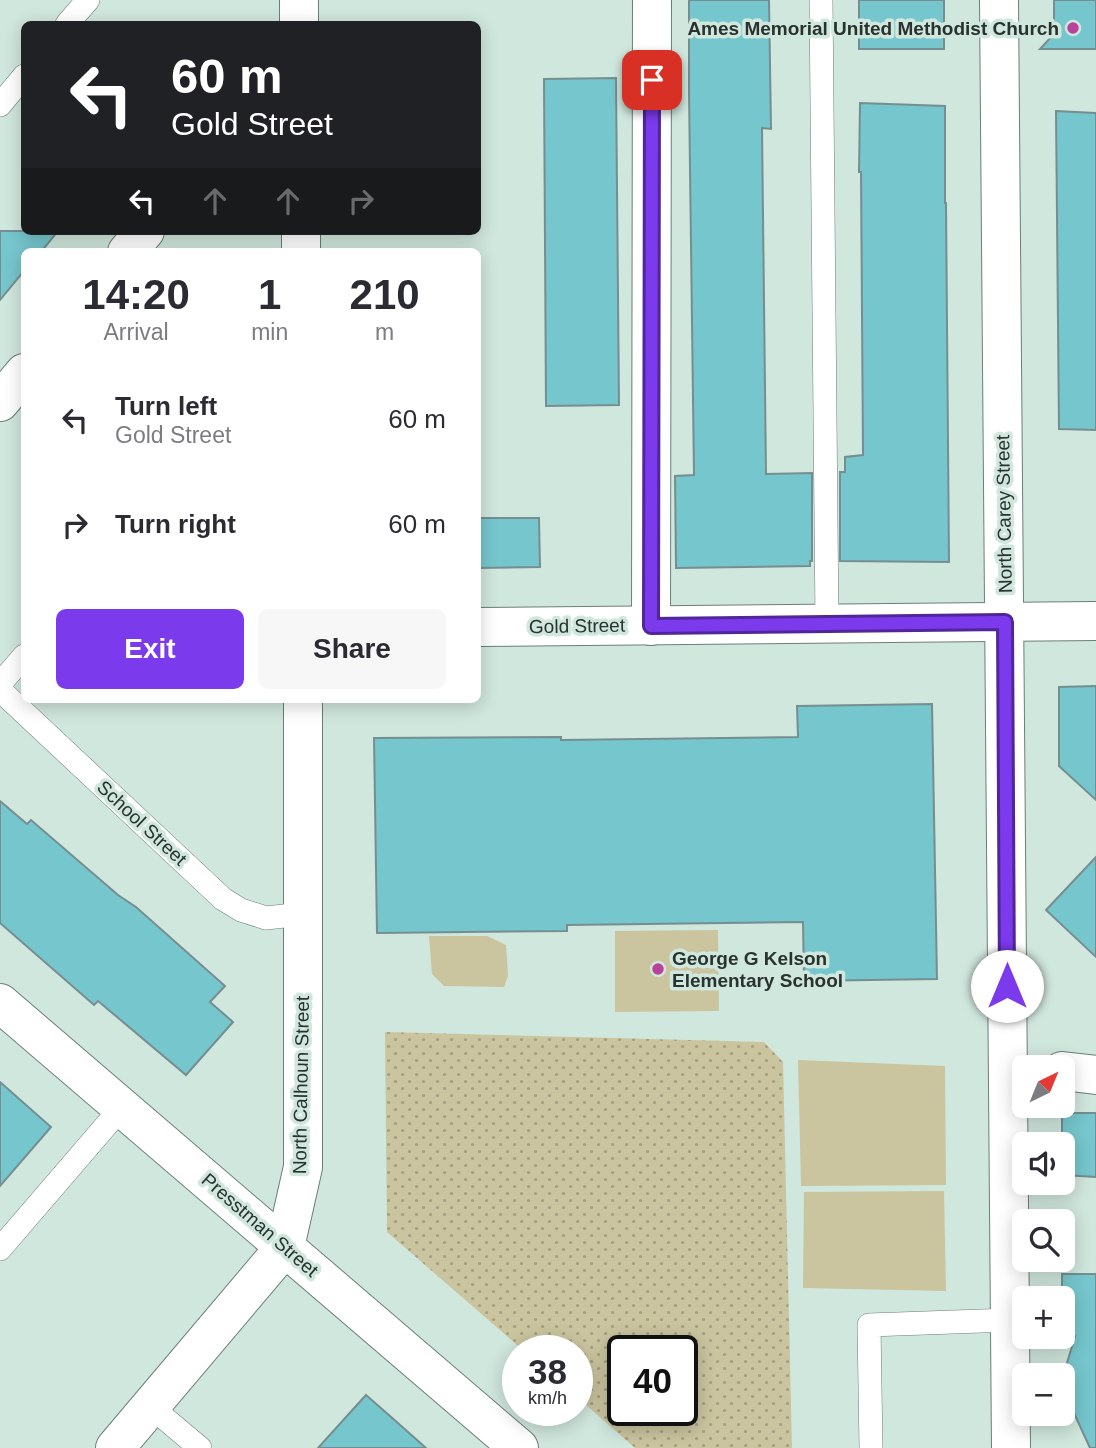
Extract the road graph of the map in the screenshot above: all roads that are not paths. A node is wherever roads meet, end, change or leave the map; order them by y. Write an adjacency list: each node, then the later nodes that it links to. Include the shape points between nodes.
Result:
1 (88, 0): 6 (lane)
2 (299, 0): 7 (street)
3 (652, 0): 15 (street)
4 (821, 0): 14 (lane)
5 (999, 0): 13 (street, North Carey Street)
6 (70, 21)
7 (299, 21)
8 (21, 80): 9 (lane)
9 (0, 105)
10 (21, 377): 11 (street)
11 (0, 402)
12 (1096, 621): 13 (street, Gold Street)
13 (1005, 622): 14 (street, Gold Street); 23 (street, North Carey Street)
14 (827, 624): 15 (street, Gold Street)
15 (651, 626): 16 (street, Gold Street)
16 (481, 627)
17 (21, 660): 18 (lane)
18 (0, 684)
19 (0, 690): 21 (lane, School Street, via 223,899 266,918)
20 (303, 703): 21 (street, North Calhoun Street)
21 (302, 914): 28 (street, North Calhoun Street, via 303,1167)
22 (0, 1003): 26 (street, Presstman Street)
23 (1019, 1055)
24 (1075, 1073): 25 (street)
25 (1096, 1075)
26 (122, 1107): 28 (street, Presstman Street); 29 (lane)
27 (1017, 1118): 30 (street, North Carey Street)
28 (285, 1247): 31 (street, North Calhoun Street); 34 (street, Presstman Street)
29 (0, 1250)
30 (1010, 1320): 35 (lane, via 869,1325); 36 (street, North Carey Street)
31 (150, 1406): 32 (street, North Calhoun Street); 33 (lane)
32 (115, 1448)
33 (200, 1448)
34 (519, 1448)
35 (871, 1448)
36 (1011, 1448)

